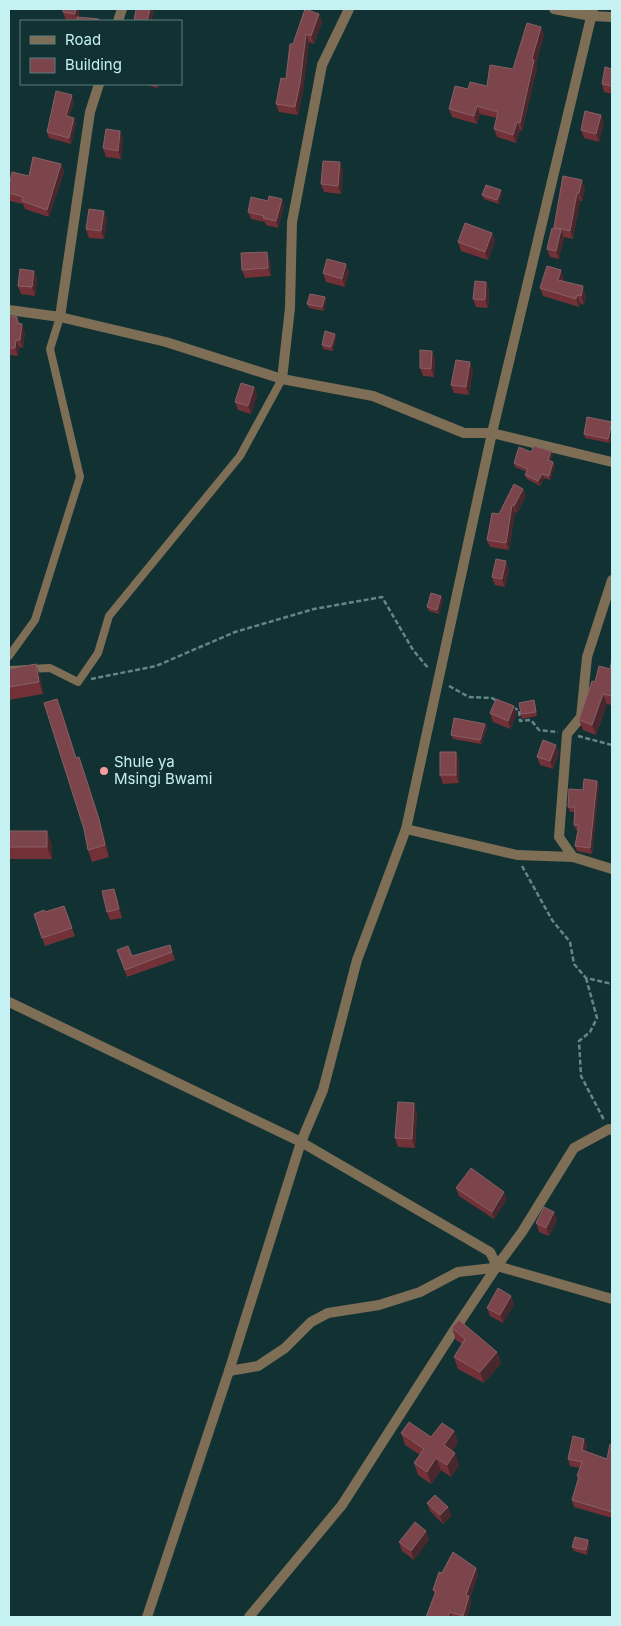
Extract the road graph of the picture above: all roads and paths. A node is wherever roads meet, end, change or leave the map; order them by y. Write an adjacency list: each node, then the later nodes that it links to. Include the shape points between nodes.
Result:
1 (349, 9): 8 (street, via 322,66 292,222 290,308)
2 (554, 9): 3 (street)
3 (592, 12): 4 (street); 9 (street)
4 (612, 17)
5 (99, 85): 7 (street, via 90,112)
6 (9, 310): 7 (street)
7 (60, 317): 8 (street, via 166,342); 12 (lane, via 50,349 80,477 35,620)
8 (282, 379): 9 (street, via 373,396 464,433); 15 (lane, via 240,456 109,616 98,653)
9 (492, 433): 10 (street); 14 (street)
10 (612, 462)
11 (612, 580): 18 (street, via 588,657 581,717)
12 (9, 656)
13 (9, 670): 15 (lane, via 50,668)
14 (438, 680): 15 (path, via 413,650 382,598 314,609 235,632 156,666); 16 (path, via 469,698 492,698); 20 (street)
15 (78, 682)
16 (501, 702)
17 (510, 706): 18 (path, via 519,710 520,721 531,720 539,730)
18 (567, 734): 19 (path); 22 (street, via 559,837)
19 (612, 745)
20 (406, 829): 21 (street); 28 (street, via 356,960 323,1090)
21 (517, 856): 22 (street); 24 (path, via 552,920 570,942 574,964)
22 (573, 857): 23 (street)
23 (612, 869)
24 (586, 978): 25 (path); 27 (path, via 597,1018 590,1032 578,1041 581,1076)
25 (612, 984)
26 (9, 1002): 28 (street)
27 (611, 1130): 29 (street, via 574,1148)
28 (301, 1142): 29 (street, via 490,1252); 31 (street)
29 (497, 1266): 30 (street); 31 (street, via 458,1272 420,1292 379,1305 328,1312 258,1366); 33 (street, via 342,1505)
30 (612, 1298)
31 (229, 1371): 32 (street)
32 (147, 1617)
33 (249, 1617)

